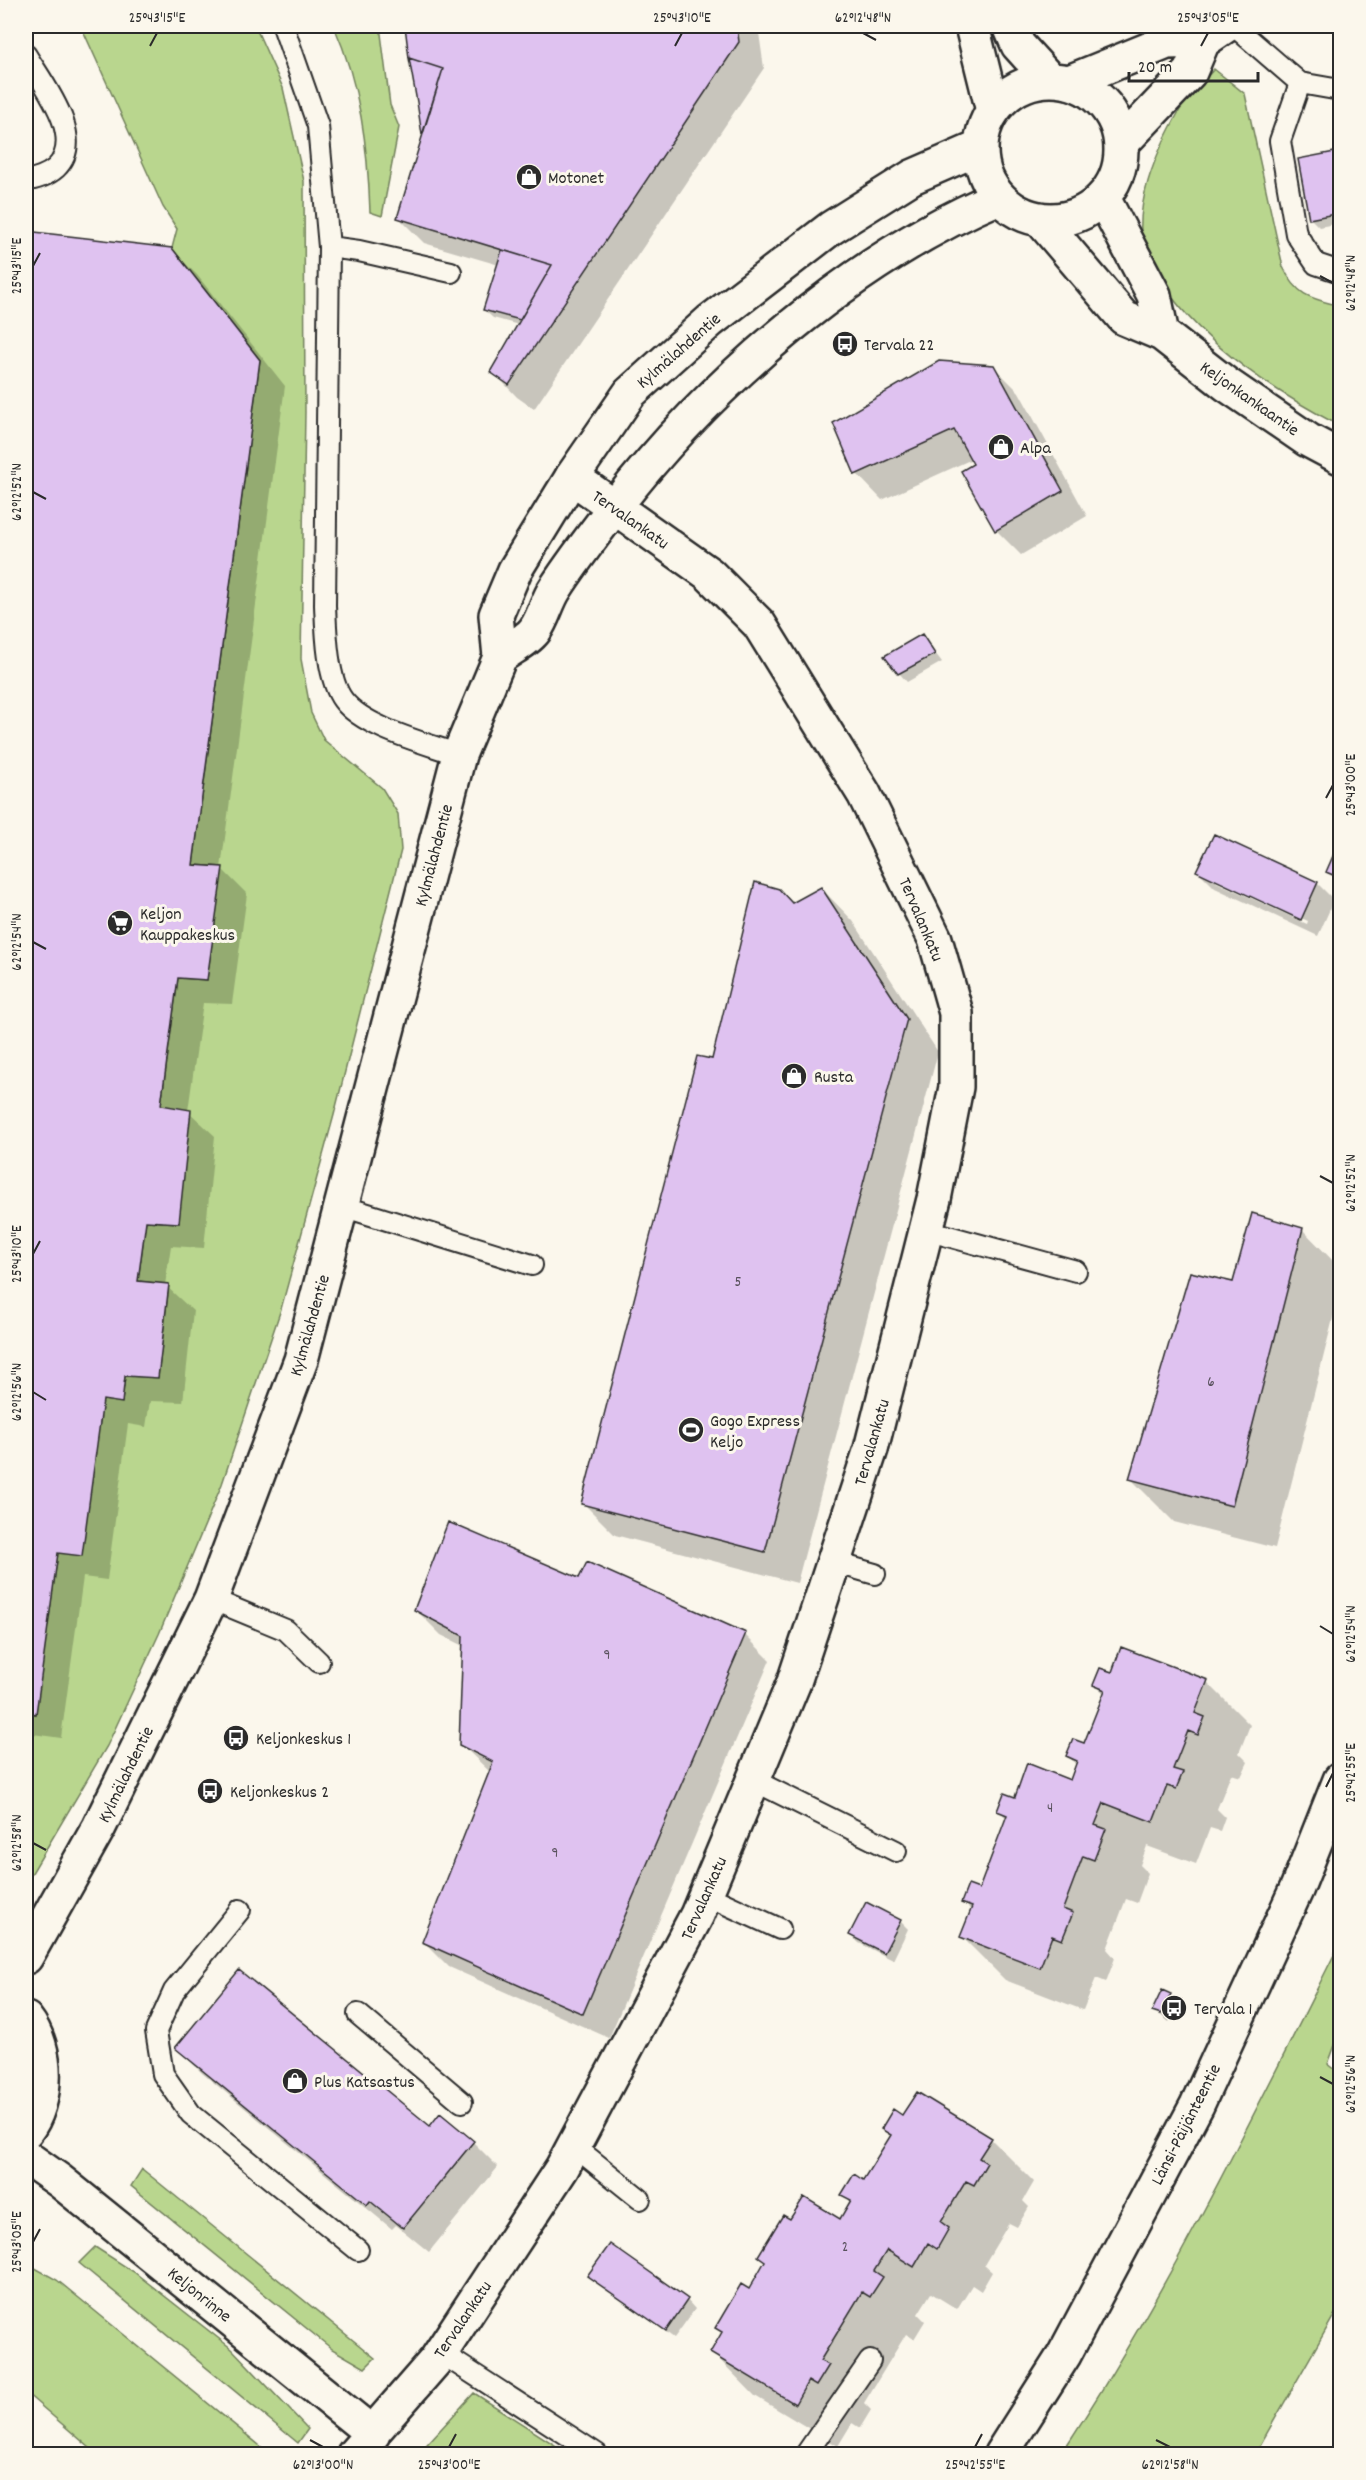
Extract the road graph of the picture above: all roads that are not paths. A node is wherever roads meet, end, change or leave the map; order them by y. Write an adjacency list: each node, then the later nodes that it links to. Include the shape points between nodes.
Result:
1 (283, 26): 17 (lane, via 318,126)
2 (972, 26): 10 (street)
3 (1010, 26): 7 (street, via 1018,45)
4 (1234, 26): 8 (lane)
5 (1214, 33): 7 (street, via 1167,42); 11 (street, via 1190,72)
6 (26, 55): 13 (lane, via 69,136 65,157 54,170)
7 (1059, 81): 10 (street, via 1031,82 1014,90); 11 (street, via 1091,92 1103,102 1119,129)
8 (1300, 83): 9 (lane); 19 (lane, via 1280,141 1296,234 1316,264)
9 (1341, 90)
10 (993, 111): 12 (street, via 984,128)
11 (1121, 144): 15 (street, via 1118,172)
12 (981, 147): 14 (street, via 984,172); 22 (street, Kylmälahdentie, via 912,177 831,228 710,321 630,393)
13 (26, 180)
14 (999, 196): 16 (street, via 1017,211); 23 (street, Kylmälahdentie, via 963,212 864,272 765,346 676,432)
15 (1102, 198): 16 (street, via 1069,218); 20 (street, via 1154,295)
16 (1040, 219): 20 (street, Keljonkankaantie, via 1125,318)
17 (329, 247): 18 (lane); 25 (lane, via 325,605 328,657 342,699 375,724)
18 (451, 272)
19 (1341, 273)
20 (1162, 334): 21 (street, Keljonkankaantie, via 1308,440)
21 (1341, 457)
22 (572, 477): 23 (street, Tervalankatu); 24 (street, Kylmälahdentie, via 515,570 496,615)
23 (614, 507): 24 (street, Kylmälahdentie, via 555,589 534,631); 27 (street, Tervalankatu, via 709,574 759,624 864,794 936,939 956,1013 956,1087)
24 (500, 657): 25 (street, Kylmälahdentie)
25 (459, 755): 26 (street, Kylmälahdentie)
26 (342, 1206): 28 (lane); 32 (street, Kylmälahdentie, via 301,1360)
27 (926, 1230): 29 (lane); 30 (street, Tervalankatu, via 871,1449)
28 (532, 1265)
29 (1076, 1271)
30 (833, 1562): 31 (lane); 34 (street, Tervalankatu, via 794,1682)
31 (875, 1574)
32 (211, 1599): 33 (lane, via 286,1630); 40 (street, Kylmälahdentie, via 99,1827)
33 (319, 1662)
34 (753, 1780): 36 (lane); 37 (street, Tervalankatu)
35 (1341, 1780): 54 (street, Länsi-Päijänteentie, via 1297,1888 1197,2105 1064,2355)
36 (896, 1851)
37 (706, 1895): 39 (lane); 45 (street, Tervalankatu)
38 (240, 1910): 48 (lane, via 174,1991 156,2031 163,2074 191,2114)
39 (780, 1929)
40 (26, 1957)
41 (358, 2014): 43 (lane)
42 (26, 2019): 44 (street, via 38,2046 43,2081 38,2106)
43 (462, 2102)
44 (26, 2131)
45 (574, 2146): 47 (lane); 49 (street, Tervalankatu)
46 (26, 2157): 51 (street, Keljonrinne, via 60,2181)
47 (640, 2199)
48 (358, 2250)
49 (441, 2353): 51 (street, Tervalankatu); 52 (lane)
50 (870, 2361): 53 (lane)
51 (364, 2444)
52 (597, 2454)
53 (806, 2454)
54 (1001, 2454)

